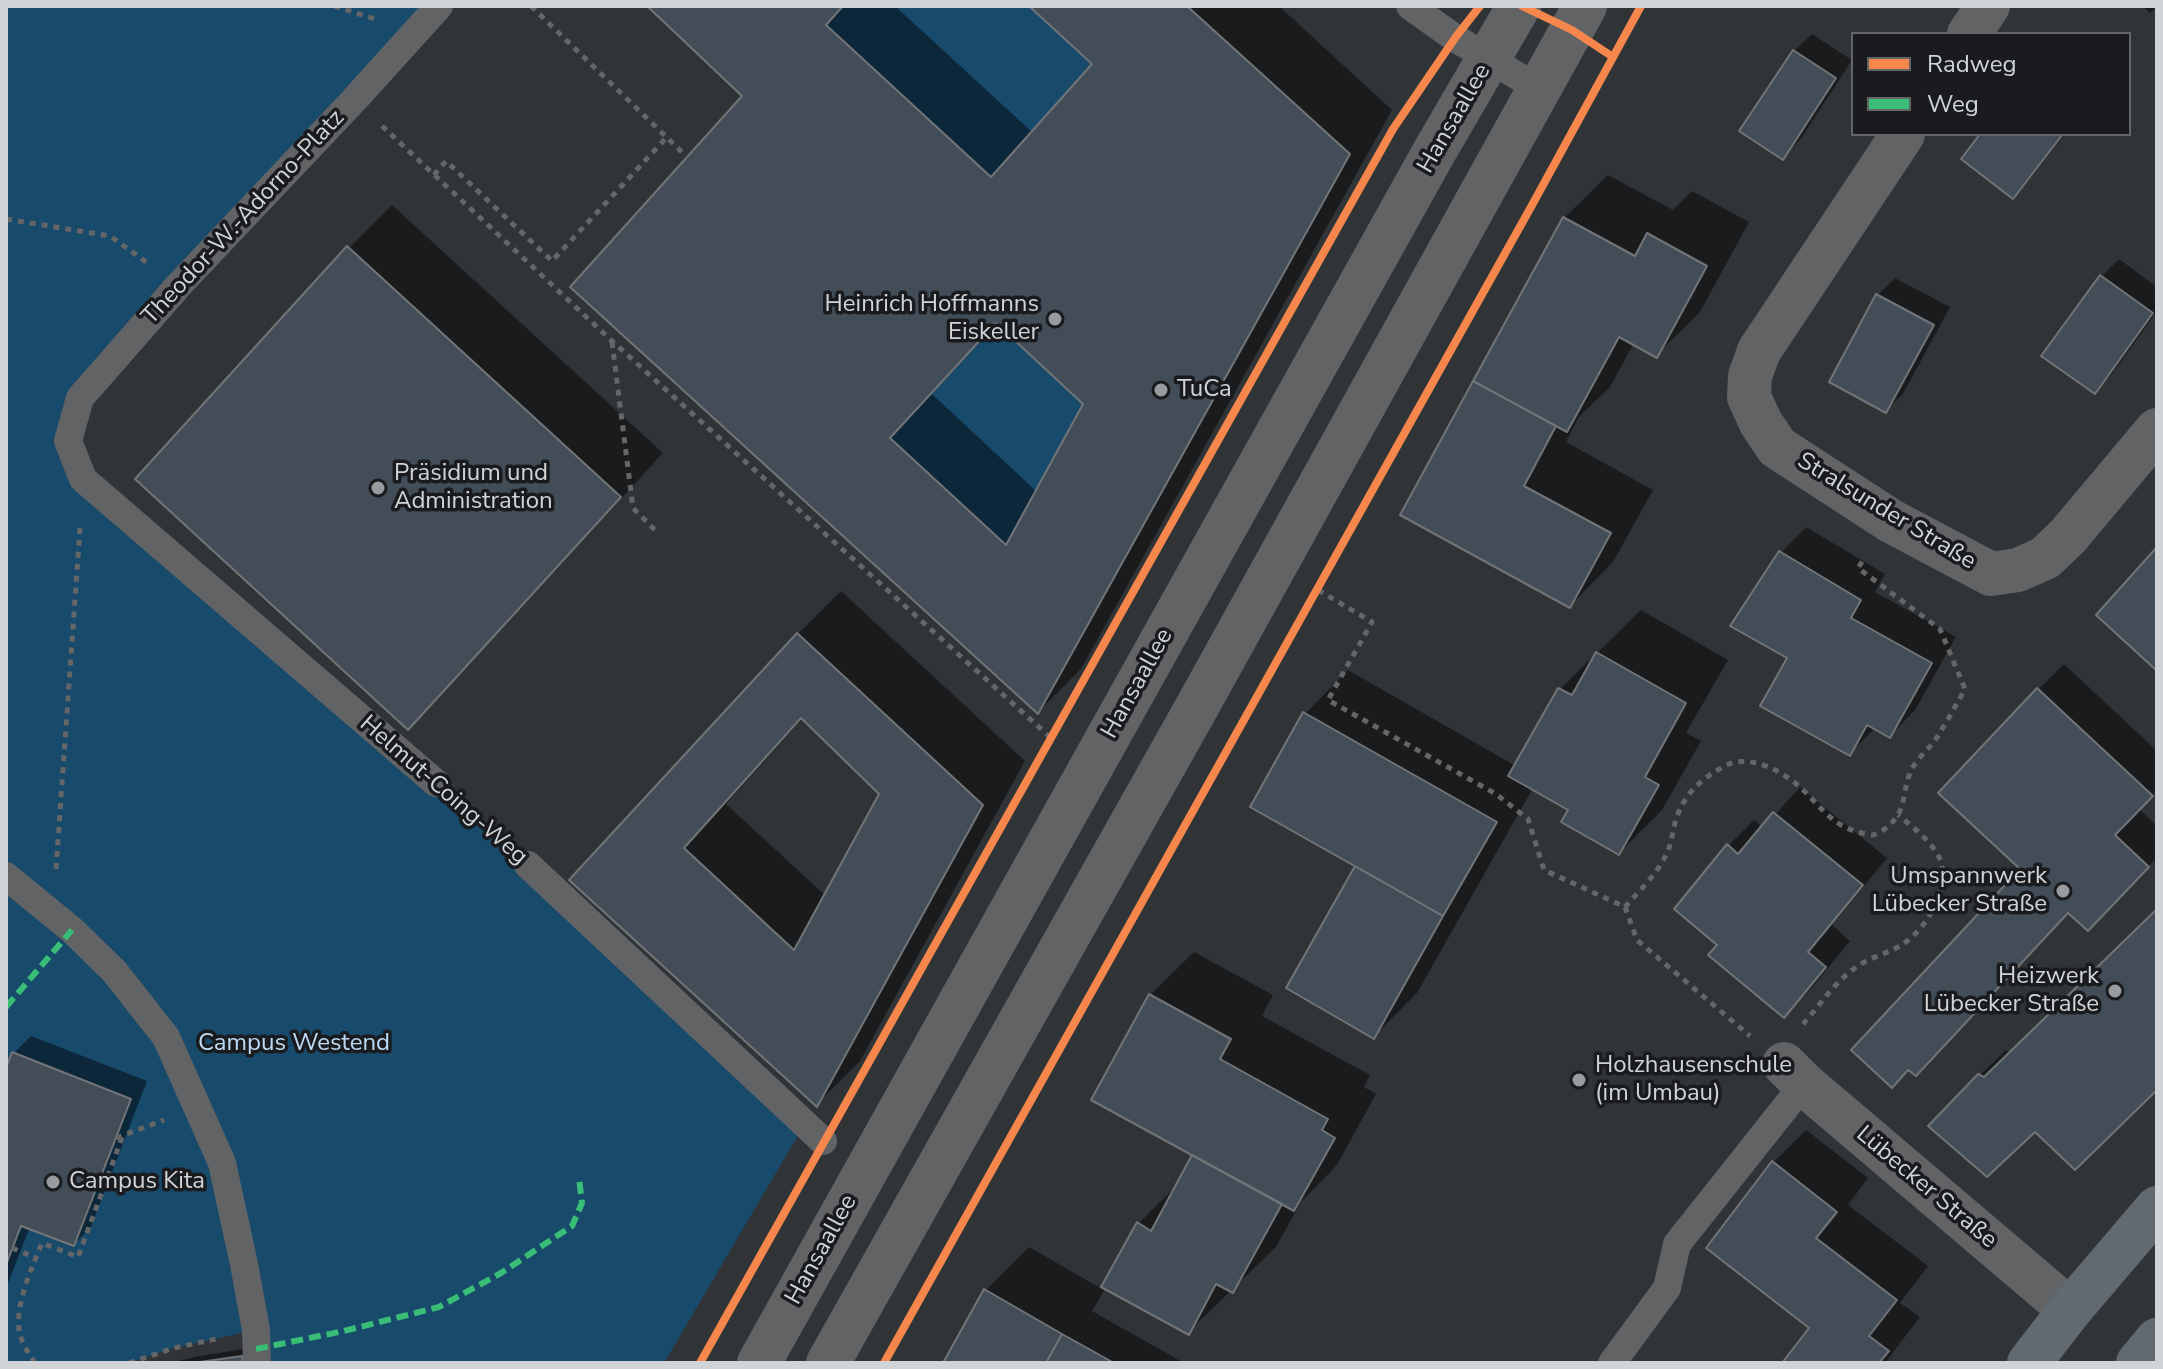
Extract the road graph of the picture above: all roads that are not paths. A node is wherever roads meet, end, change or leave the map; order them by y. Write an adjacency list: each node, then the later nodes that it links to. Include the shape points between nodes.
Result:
1 (439, 6): 11 (lane, Theodor-W.-Adorno-Platz, via 80,398)
2 (1410, 6): 7 (lane)
3 (1519, 6): 7 (main road, Hansaallee)
4 (1585, 6): 8 (main road)
5 (1988, 6): 6 (main road)
6 (1970, 32)
7 (1489, 59): 8 (lane); 21 (main road, Hansaallee)
8 (1539, 89): 22 (main road)
9 (1902, 136): 10 (main road, Stralsunder Straße, via 1759,351 1749,397 1777,447 1891,521 1991,574 2045,558)
10 (2157, 430)
11 (68, 441): 12 (lane, Helmut-Coing-Weg, via 83,479)
12 (436, 783)
13 (528, 865): 16 (lane, Helmut-Coing-Weg)
14 (6, 876): 20 (lane, via 114,971 166,1037 222,1163 256,1330)
15 (1787, 1069): 18 (main road, Lübecker Straße); 23 (lane, via 1677,1244 1667,1288)
16 (823, 1141)
17 (2157, 1208): 18 (main road)
18 (2070, 1310): 24 (main road)
19 (2157, 1340): 25 (main road)
20 (257, 1363)
21 (759, 1363)
22 (828, 1363)
23 (1612, 1363)
24 (2029, 1363)
25 (2138, 1363)

